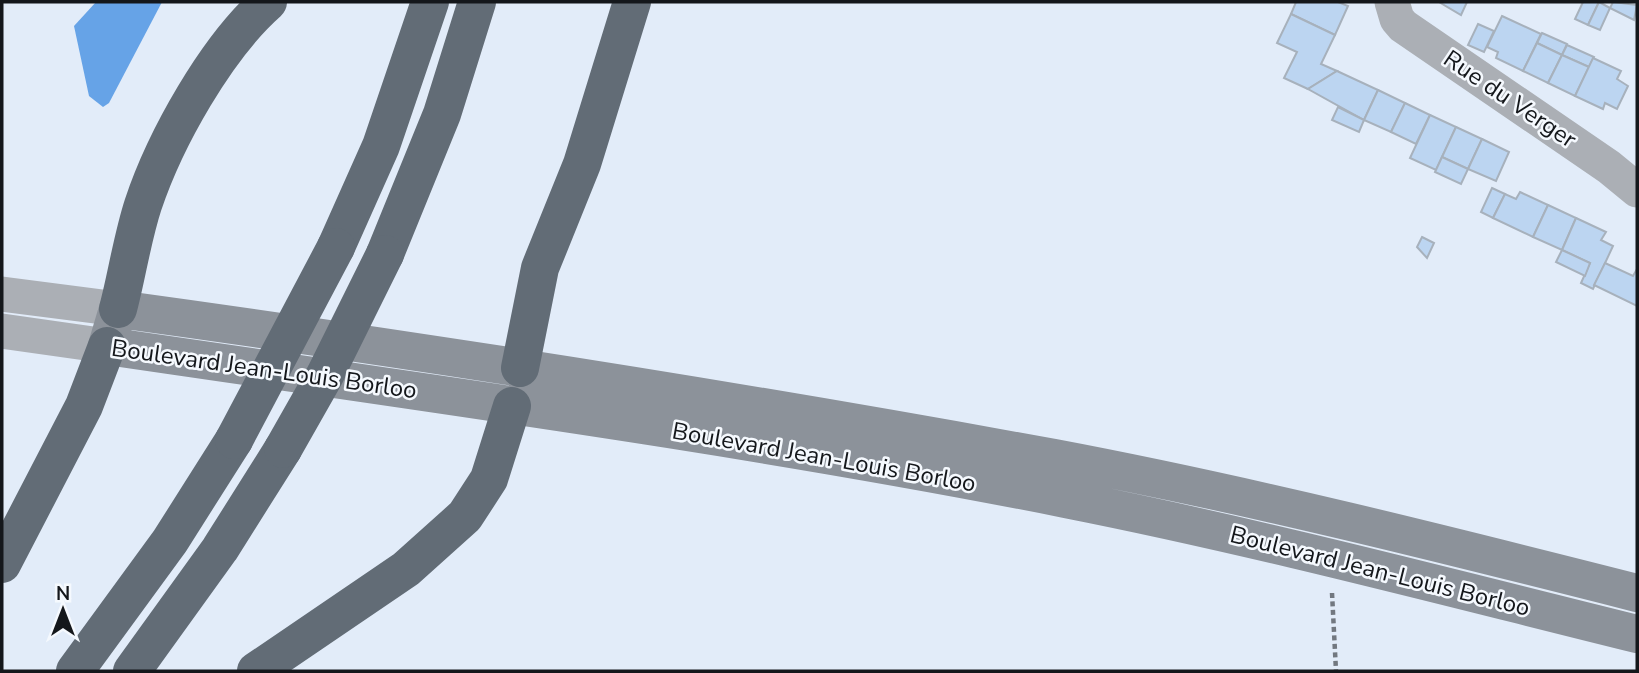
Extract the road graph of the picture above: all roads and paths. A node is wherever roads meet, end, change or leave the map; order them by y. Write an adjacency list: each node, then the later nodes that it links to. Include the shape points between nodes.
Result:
1 (268, 2): 8 (highway, via 229,44 161,160 135,230)
2 (430, 2): 19 (highway, bridge, via 384,136 336,247 234,440 170,541)
3 (477, 2): 20 (highway, bridge, via 435,134 386,254 325,375 220,549)
4 (632, 2): 11 (highway, via 582,164 540,268)
5 (1392, 2): 6 (street, Rue du Verger, via 1403,26)
6 (1637, 190)
7 (2, 294): 8 (street, Boulevard Jean-Louis Borloo)
8 (118, 309): 10 (main road); 11 (main road, Boulevard Jean-Louis Borloo)
9 (2, 331): 10 (street, Boulevard Jean-Louis Borloo)
10 (107, 346): 12 (main road, Boulevard Jean-Louis Borloo); 13 (highway, via 84,406)
11 (520, 368): 12 (main road); 16 (main road, Boulevard Jean-Louis Borloo, via 1068,461 1320,515)
12 (512, 406): 18 (main road, Boulevard Jean-Louis Borloo, via 1075,501 1322,555); 21 (highway, via 489,479 466,516 406,569)
13 (2, 564)
14 (1318, 589): 15 (path)
15 (1332, 592): 17 (path); 22 (path)
16 (1637, 593)
17 (1343, 595)
18 (1637, 634)
19 (75, 671)
20 (132, 671)
21 (257, 671)
22 (1336, 671)

